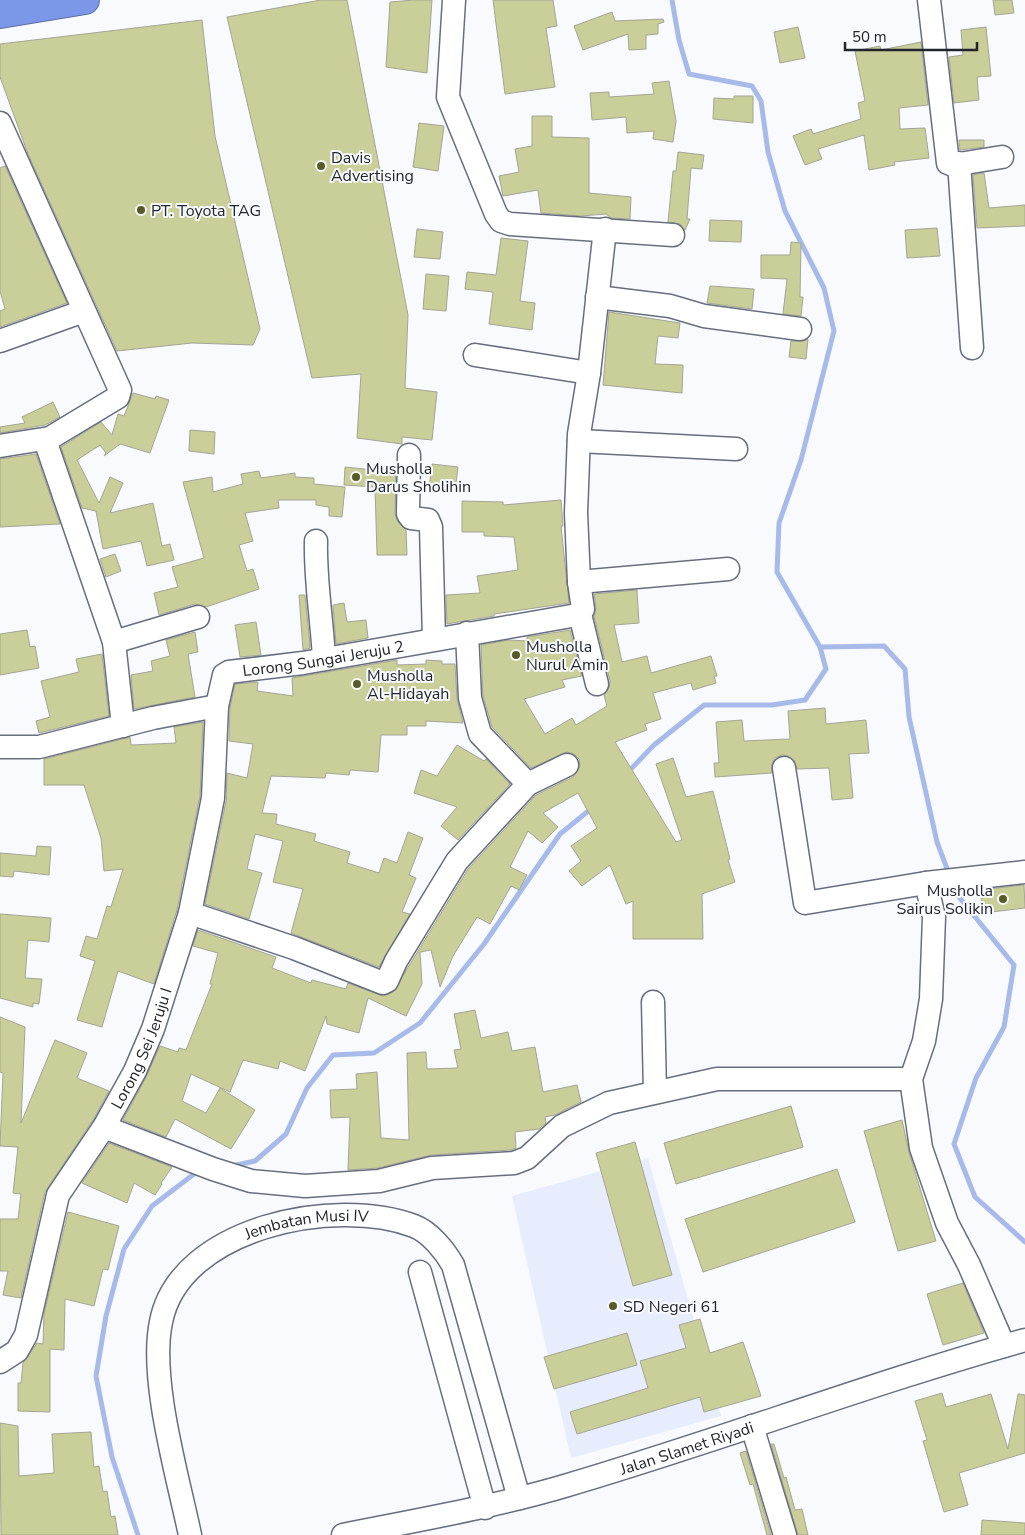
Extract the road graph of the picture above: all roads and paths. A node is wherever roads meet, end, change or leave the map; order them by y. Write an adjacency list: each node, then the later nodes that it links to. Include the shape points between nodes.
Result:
1 (85, 0): 4 (highway)
2 (454, 0): 9 (street, via 448,97 496,214 510,224)
3 (929, 0): 8 (street, via 947,159 950,164)
4 (0, 14)
5 (0, 122): 6 (street)
6 (7, 156): 12 (street)
7 (1002, 157): 8 (street)
8 (959, 163): 15 (street)
9 (605, 229): 10 (street); 11 (street)
10 (673, 235)
11 (597, 297): 13 (street); 17 (street)
12 (84, 311): 14 (street); 18 (street, via 120,390 118,397)
13 (800, 329)
14 (0, 341)
15 (972, 348)
16 (475, 354): 17 (street)
17 (589, 373): 19 (street)
18 (52, 436): 20 (street); 30 (street)
19 (578, 441): 21 (street); 25 (street, via 576,512)
20 (0, 446)
21 (736, 448)
22 (409, 455): 29 (street, via 408,514 411,518 428,520 431,527)
23 (316, 541): 31 (street, via 315,576)
24 (728, 569): 25 (street)
25 (579, 582): 26 (street)
26 (580, 614): 28 (street, Lorong Sungai Jeruju 2); 32 (street)
27 (198, 617): 30 (street)
28 (467, 633): 29 (street, Lorong Sungai Jeruju 2); 38 (street, via 470,698 480,734)
29 (434, 639): 31 (street, Lorong Sungai Jeruju 2)
30 (114, 642): 34 (street)
31 (324, 659): 33 (street, Lorong Sungai Jeruju 2, via 230,672 222,679)
32 (597, 684)
33 (217, 706): 34 (street); 41 (street, Lorong Sei Jeruju I, via 213,798)
34 (123, 726): 35 (street, via 39,747)
35 (0, 747)
36 (567, 765): 38 (street)
37 (784, 768): 40 (street, via 805,903)
38 (528, 784): 41 (street, via 457,860 383,983 294,948)
39 (1025, 872): 40 (street)
40 (944, 881): 43 (street, via 934,917 931,999 924,1041)
41 (190, 913): 45 (street, Lorong Sei Jeruju I, via 152,1029 135,1071)
42 (653, 1002): 44 (street)
43 (911, 1080): 44 (street, via 717,1079); 48 (street, via 921,1148 944,1214)
44 (655, 1092): 45 (street, via 608,1103 582,1115 562,1126 527,1158 514,1163 432,1168 379,1181 305,1186 251,1180 213,1169)
45 (104, 1127): 49 (street, Lorong Sei Jeruju I, via 58,1195 26,1336 17,1351)
46 (420, 1272): 52 (street)
47 (1025, 1340): 48 (street, Jalan Slamet Riyadi)
48 (1004, 1346): 50 (street, Jalan Slamet Riyadi)
49 (0, 1362)
50 (752, 1426): 51 (street, Jalan Slamet Riyadi); 55 (street)
51 (519, 1498): 52 (street, Jalan Slamet Riyadi); 53 (street, Jembatan Musi IV, via 453,1265 444,1250 415,1226 393,1220 321,1214 235,1239 202,1258 182,1277 169,1298 161,1322 162,1398)
52 (485, 1508): 54 (street, Jalan Slamet Riyadi)
53 (190, 1535)
54 (343, 1535)
55 (785, 1535)

